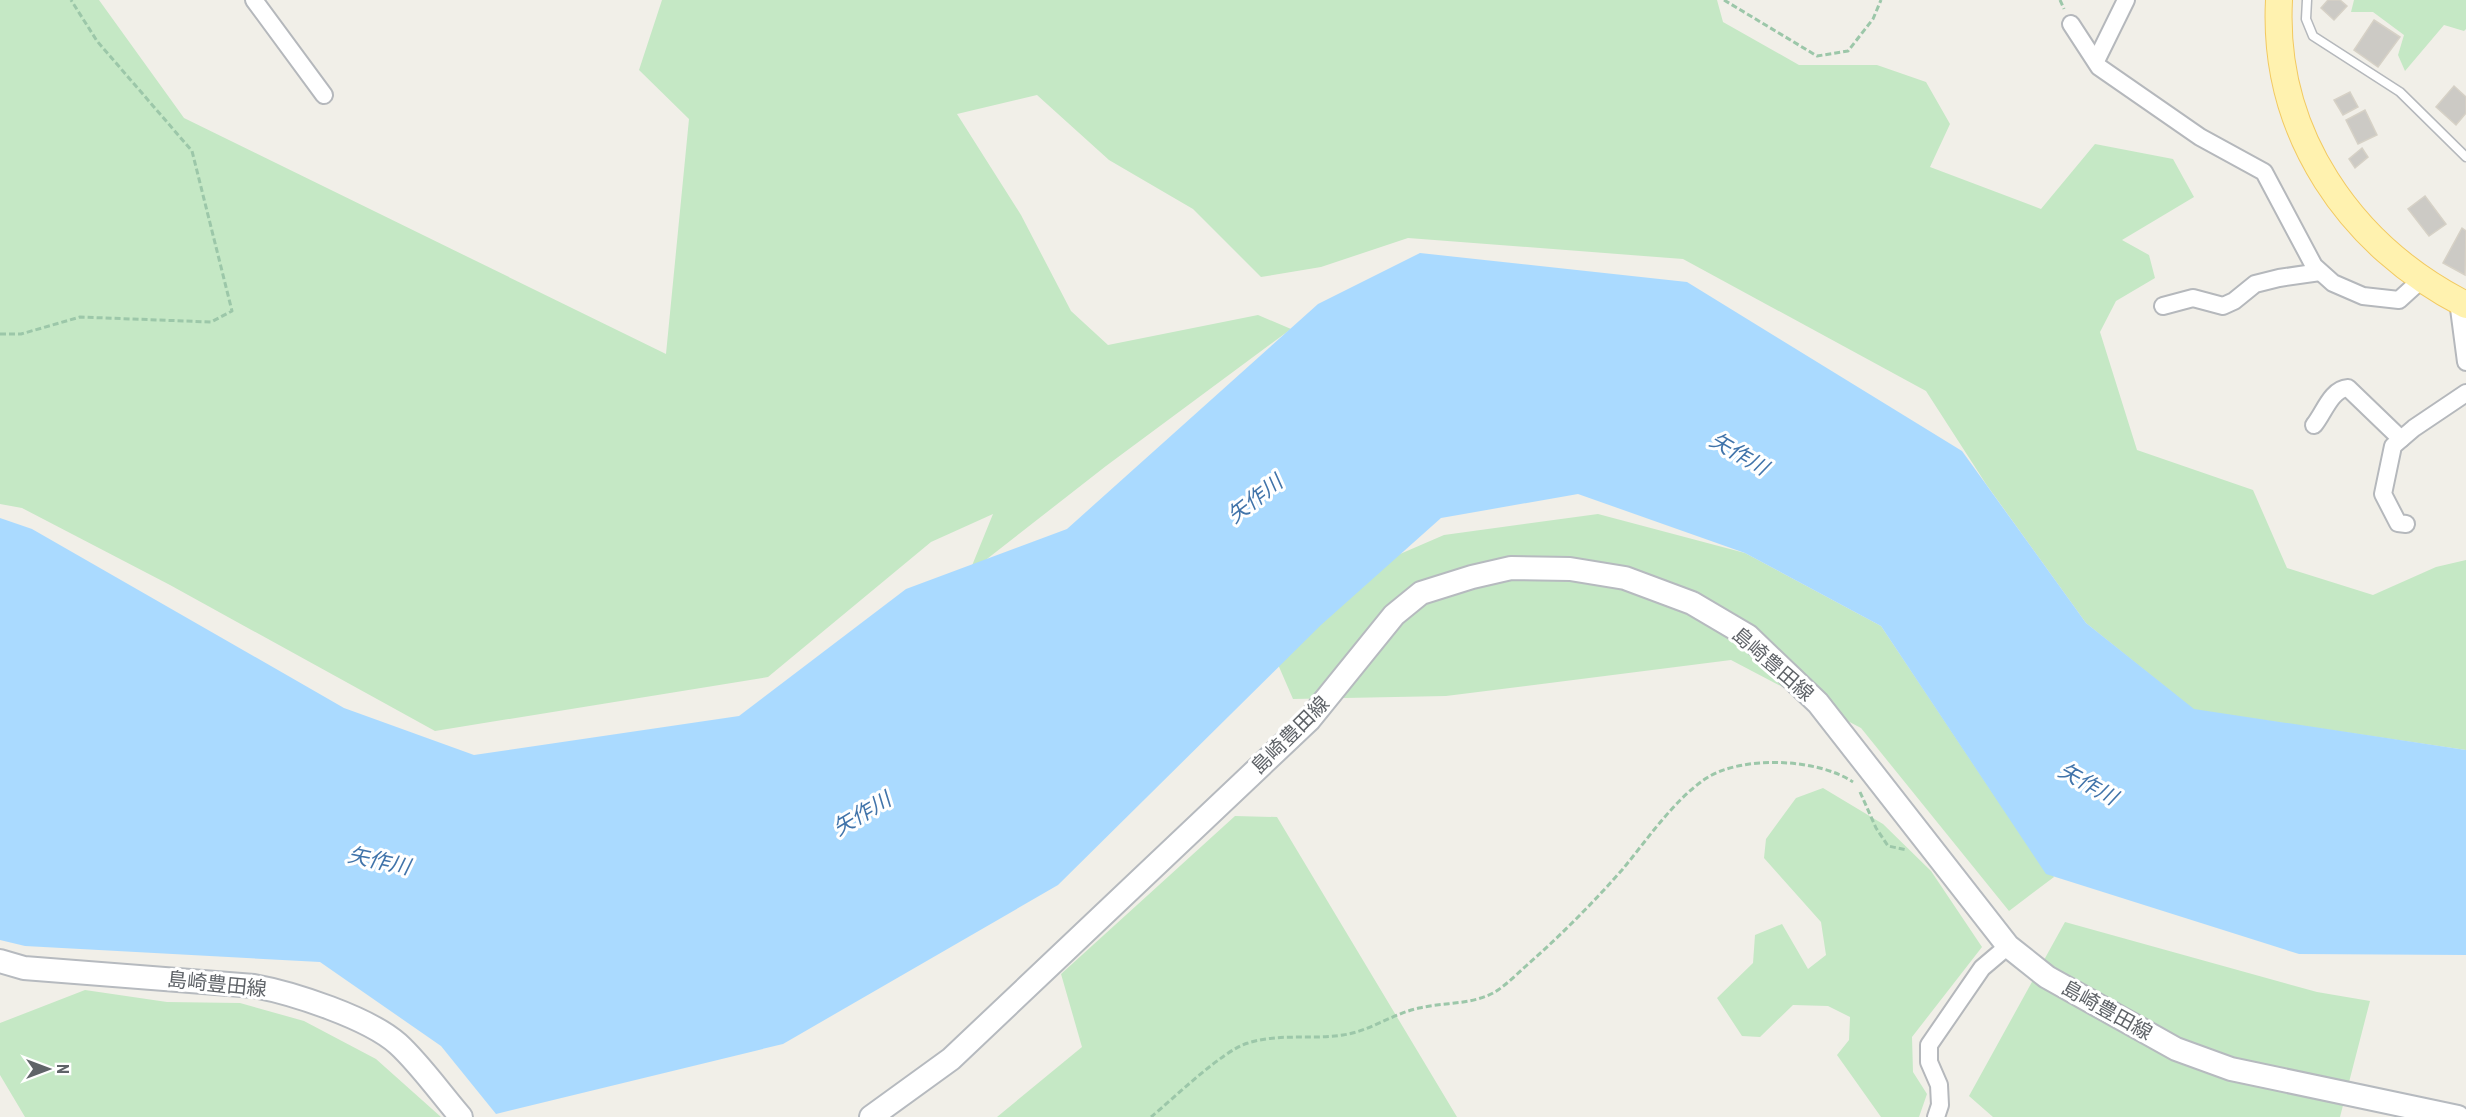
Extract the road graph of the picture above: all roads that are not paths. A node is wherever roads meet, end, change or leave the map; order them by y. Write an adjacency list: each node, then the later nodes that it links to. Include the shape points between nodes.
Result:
1 (254, 0): 7 (street)
2 (2126, 0): 6 (street)
3 (2279, 0): 10 (main road, via 2286,86 2305,143 2345,208 2370,237)
4 (2307, 0): 8 (lane, via 2306,19 2313,36 2400,92)
5 (2071, 24): 6 (street)
6 (2096, 61): 9 (street, via 2099,67 2200,137 2264,172)
7 (324, 94)
8 (2466, 157)
9 (2320, 272): 10 (street, via 2333,283 2363,296 2399,300); 12 (street, via 2255,284 2223,306 2193,298)
10 (2421, 280): 11 (main road)
11 (2462, 303): 13 (street)
12 (2163, 306)
13 (2466, 362)
14 (2466, 393): 16 (street)
15 (2314, 425): 16 (street, via 2334,395 2341,388 2348,388)
16 (2401, 439): 17 (street, via 2393,446 2383,494 2398,523)
17 (2406, 525)
18 (2008, 946): 21 (main road, 島崎豊田線, via 1818,703 1748,636 1692,603 1625,578 1570,568 1511,568 1421,594 1394,615 1310,720 951,1059); 22 (street, via 1982,968 1929,1045 1929,1062 1939,1085); 23 (main road, 島崎豊田線, via 2047,977 2175,1049 2231,1069)
19 (0, 961): 20 (main road, 島崎豊田線, via 24,968 279,990 374,1026 399,1045)
20 (461, 1117)
21 (871, 1117)
22 (1936, 1117)
23 (2458, 1117)

